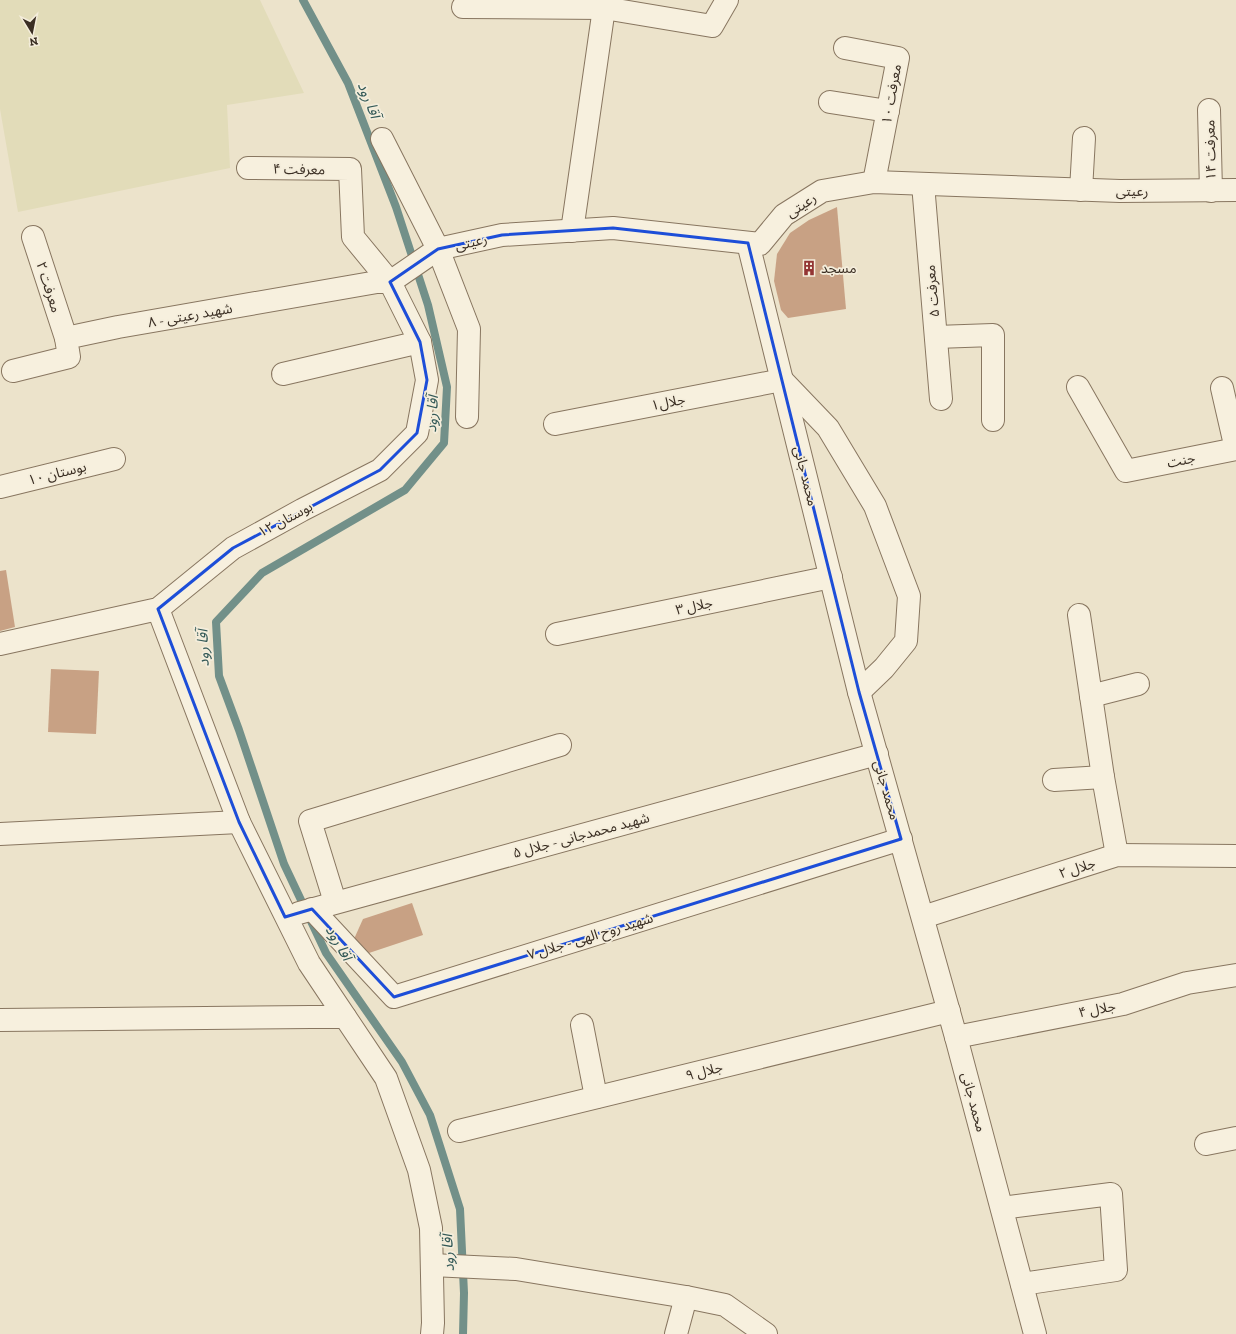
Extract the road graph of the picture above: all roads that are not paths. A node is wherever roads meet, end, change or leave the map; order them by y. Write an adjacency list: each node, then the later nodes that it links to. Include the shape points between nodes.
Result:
1 (727, 0): 3 (street, via 712,26)
2 (463, 7): 3 (street)
3 (604, 8): 17 (street)
4 (845, 48): 7 (street, معرفت ۱۰, via 898,58)
5 (830, 102): 7 (street)
6 (1209, 110): 16 (street, معرفت ۱۴)
7 (888, 111): 12 (street, معرفت ۱۰)
8 (1084, 138): 14 (street)
9 (382, 139): 20 (street)
10 (248, 168): 11 (street, معرفت ۴)
11 (350, 169): 21 (street, بوستان ۱۲, via 353,237)
12 (874, 182): 13 (street, رعیتی); 19 (street, رعیتی, via 822,191 784,215 760,244)
13 (924, 184): 14 (street, رعیتی); 22 (street, معرفت ۵)
14 (1081, 190): 16 (street, رعیتی)
15 (1236, 190): 16 (street, رعیتی)
16 (1211, 191)
17 (572, 231): 19 (street, رعیتی, via 613,228); 20 (street, رعیتی, via 502,235)
18 (33, 236): 23 (street, معرفت ۲)
19 (748, 243): 27 (street, محمد جانی)
20 (438, 249): 21 (street, رعیتی); 31 (street, via 468,329)
21 (390, 282): 23 (street, شهید رعیتی - ۸, via 377,282 133,324); 24 (street, بوستان ۱۲)
22 (936, 337): 30 (street, معرفت ۵); 32 (street, via 994,335)
23 (66, 338): 25 (street, via 69,357)
24 (420, 342): 26 (street); 38 (street, بوستان ۱۲, via 427,380 417,433 380,470 233,548)
25 (13, 371)
26 (283, 374)
27 (782, 380): 33 (street, جلال۱); 37 (street, محمد جانی); 43 (street, via 828,428 875,506 909,596 906,641)
28 (1078, 387): 34 (street, جنت, via 1126,471)
29 (1222, 388): 34 (street)
30 (941, 399)
31 (468, 417)
32 (993, 420)
33 (555, 424)
34 (1236, 449)
35 (114, 459): 36 (street, بوستان ۱۰)
36 (0, 487)
37 (831, 577): 40 (street, جلال ۳); 43 (street, محمد جانی)
38 (158, 609): 41 (street, بوستان ۱۲); 49 (street)
39 (1079, 615): 44 (street)
40 (557, 634)
41 (0, 644)
42 (1138, 684): 44 (street)
43 (860, 692): 46 (street, محمد جانی)
44 (1091, 696): 47 (street)
45 (560, 746): 54 (street, via 310,822)
46 (877, 754): 51 (street, محمد جانی); 54 (street, شهید محمدجانی - جلال ۵)
47 (1103, 777): 48 (street); 52 (street)
48 (1054, 780)
49 (239, 822): 50 (street); 56 (street)
50 (0, 834)
51 (901, 839): 55 (street, شهید روح الهی - جلال ۷, via 394,997); 57 (street, محمد جانی)
52 (1117, 856): 53 (street, جلال ۲); 57 (street, جلال ۲)
53 (1236, 856)
54 (335, 902): 55 (street, شهید محمدجانی - جلال ۵)
55 (312, 909): 56 (street, شهید محمدجانی - جلال ۵)
56 (285, 916): 60 (street, via 309,963)
57 (923, 917): 59 (street, محمد جانی)
58 (1236, 975): 63 (street, جلال ۴, via 1188,983 1123,1004)
59 (949, 1011): 63 (street, محمد جانی); 64 (street, جلال ۹)
60 (345, 1018): 61 (street, via 311,1016); 69 (street, via 386,1078 419,1170 431,1228)
61 (0, 1020)
62 (582, 1025): 64 (street)
63 (956, 1037): 68 (street, محمد جانی)
64 (596, 1097): 65 (street, جلال ۹)
65 (459, 1131)
66 (1236, 1138): 67 (street)
67 (1206, 1144)
68 (1002, 1208): 70 (street, محمد جانی); 70 (street, via 1111,1194 1116,1270)
69 (432, 1265): 71 (street, via 516,1269); 72 (street)
70 (1022, 1284): 75 (street, محمد جانی)
71 (686, 1297): 73 (street); 74 (street, via 725,1305)
72 (432, 1334)
73 (676, 1334)
74 (766, 1334)
75 (1035, 1334)

